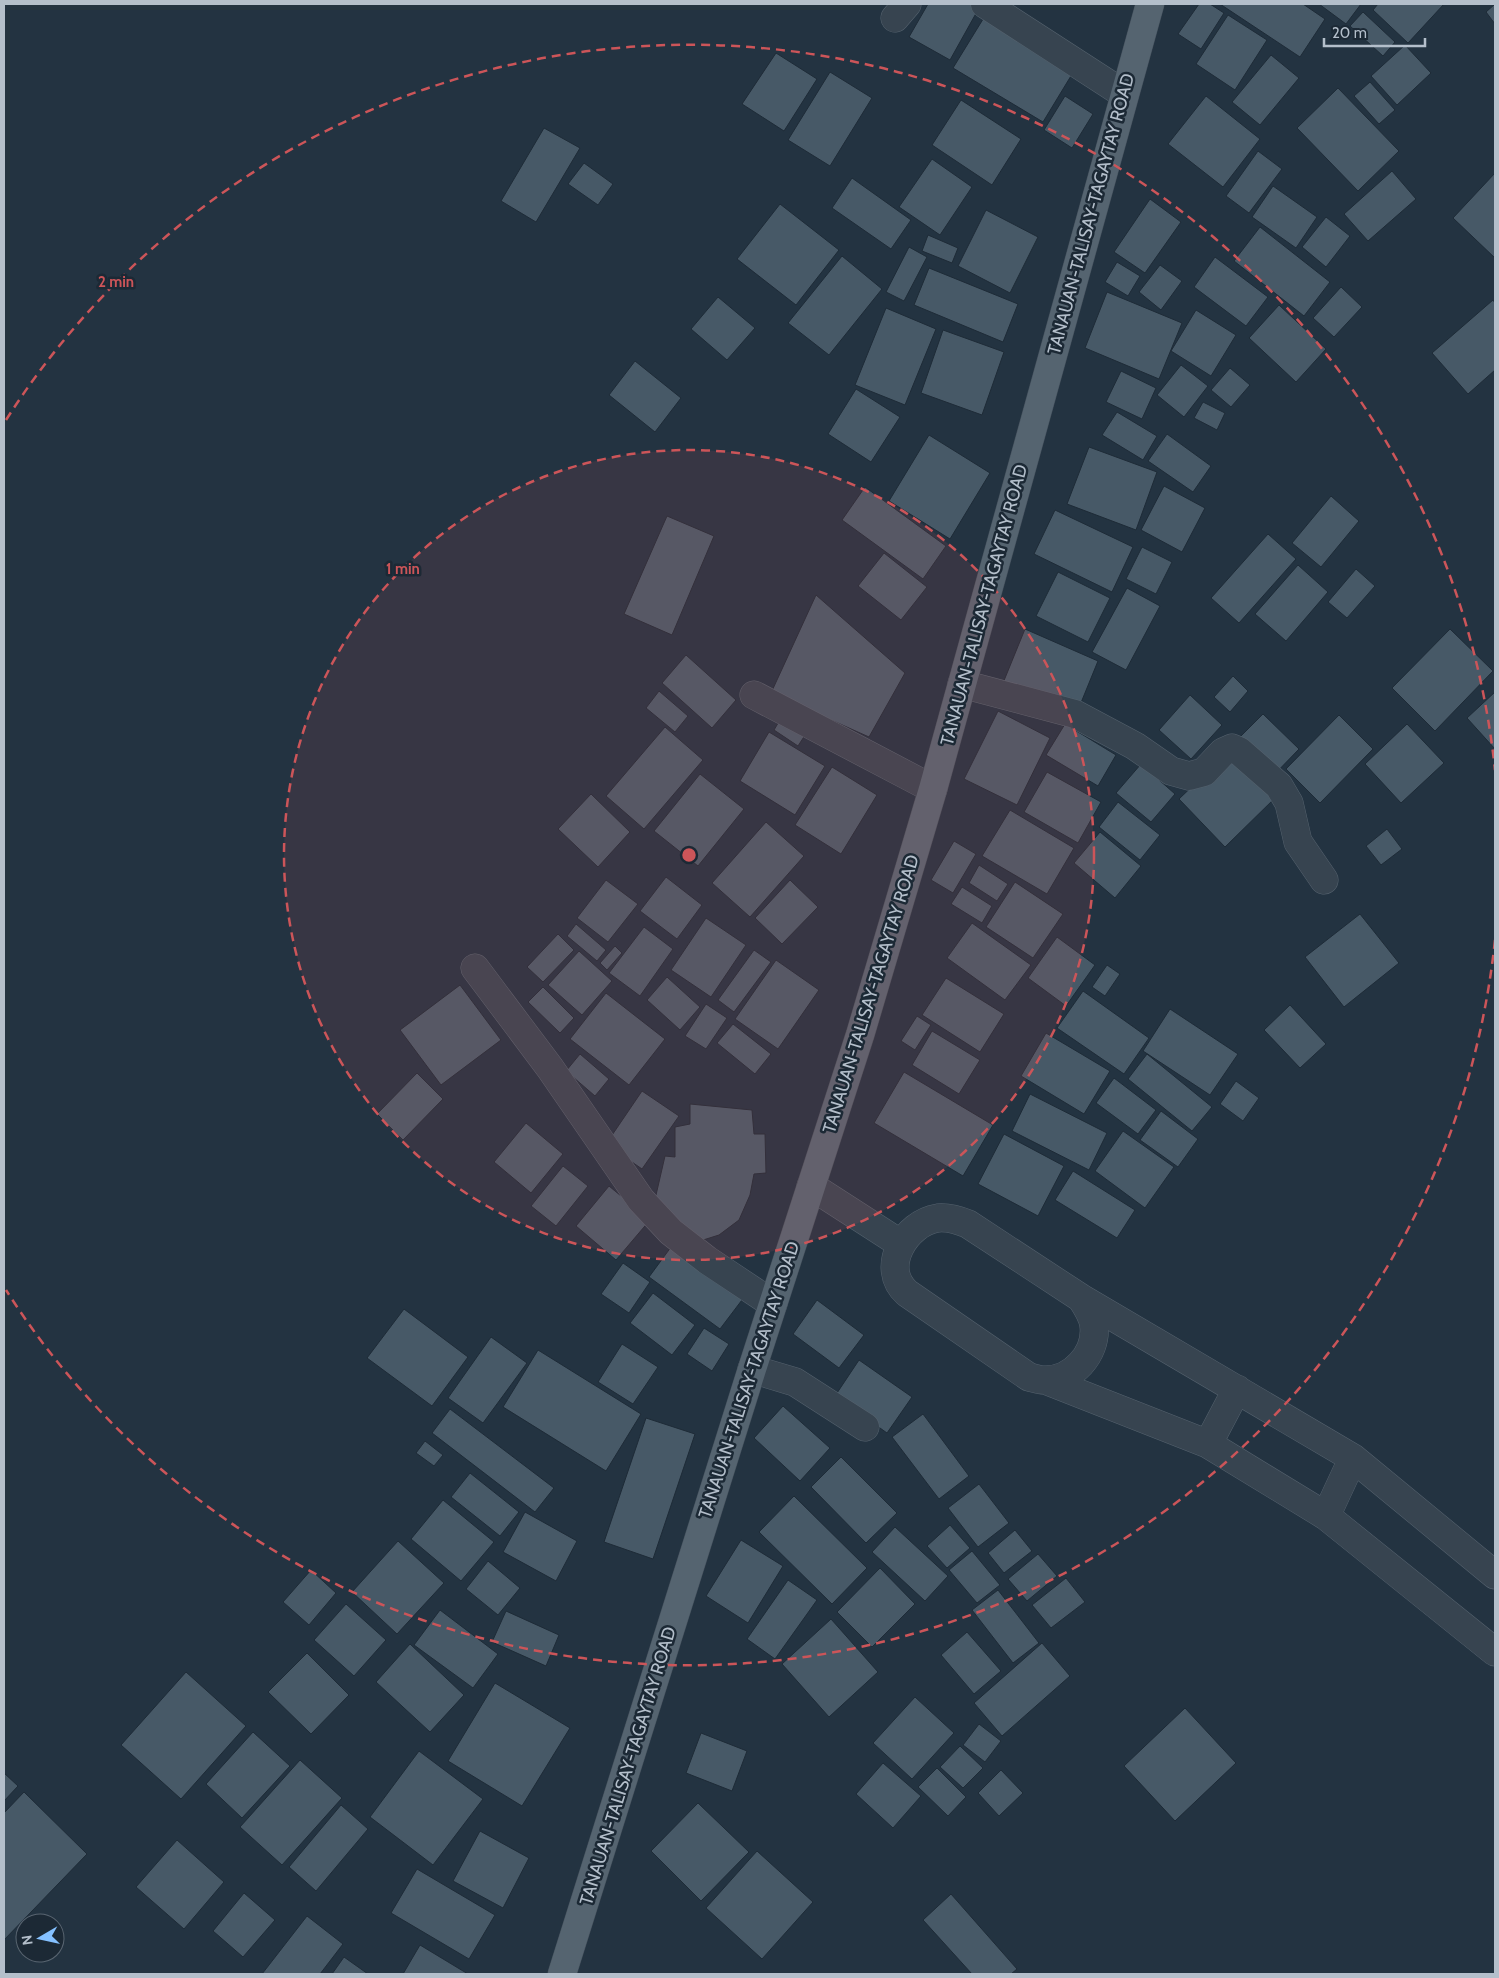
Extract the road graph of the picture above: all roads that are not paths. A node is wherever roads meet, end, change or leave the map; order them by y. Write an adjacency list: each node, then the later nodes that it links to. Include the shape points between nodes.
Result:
1 (985, 4): 3 (street)
2 (1150, 4): 3 (main road, TANAUAN-TALISAY-TAGAYTAY ROAD)
3 (1124, 94): 4 (main road, TANAUAN-TALISAY-TAGAYTAY ROAD)
4 (962, 684): 6 (main road, TANAUAN-TALISAY-TAGAYTAY ROAD); 7 (street, via 1074,714 1135,746 1171,772 1189,776 1204,772 1223,752 1232,748 1239,751 1279,786 1289,803 1298,842)
5 (754, 695): 6 (street)
6 (933, 789): 9 (main road, TANAUAN-TALISAY-TAGAYTAY ROAD)
7 (1324, 880)
8 (475, 968): 12 (street, via 550,1068 641,1200 671,1232)
9 (811, 1186): 10 (street); 12 (main road, TANAUAN-TALISAY-TAGAYTAY ROAD)
10 (901, 1244): 11 (street, via 910,1231 923,1223 938,1218 954,1218); 14 (street, via 895,1260 900,1287 1014,1369 1029,1377)
11 (1081, 1298): 14 (street, via 1090,1311 1094,1326 1093,1342 1087,1356 1062,1378); 15 (street)
12 (773, 1304): 13 (main road, TANAUAN-TALISAY-TAGAYTAY ROAD)
13 (752, 1369): 16 (street, via 795,1382); 22 (main road, TANAUAN-TALISAY-TAGAYTAY ROAD)
14 (1045, 1380): 17 (street)
15 (1237, 1389): 17 (street); 18 (street)
16 (865, 1427)
17 (1208, 1444): 19 (street)
18 (1353, 1458): 19 (street); 20 (street)
19 (1326, 1516): 21 (street)
20 (1495, 1575)
21 (1495, 1652)
22 (562, 1974)

